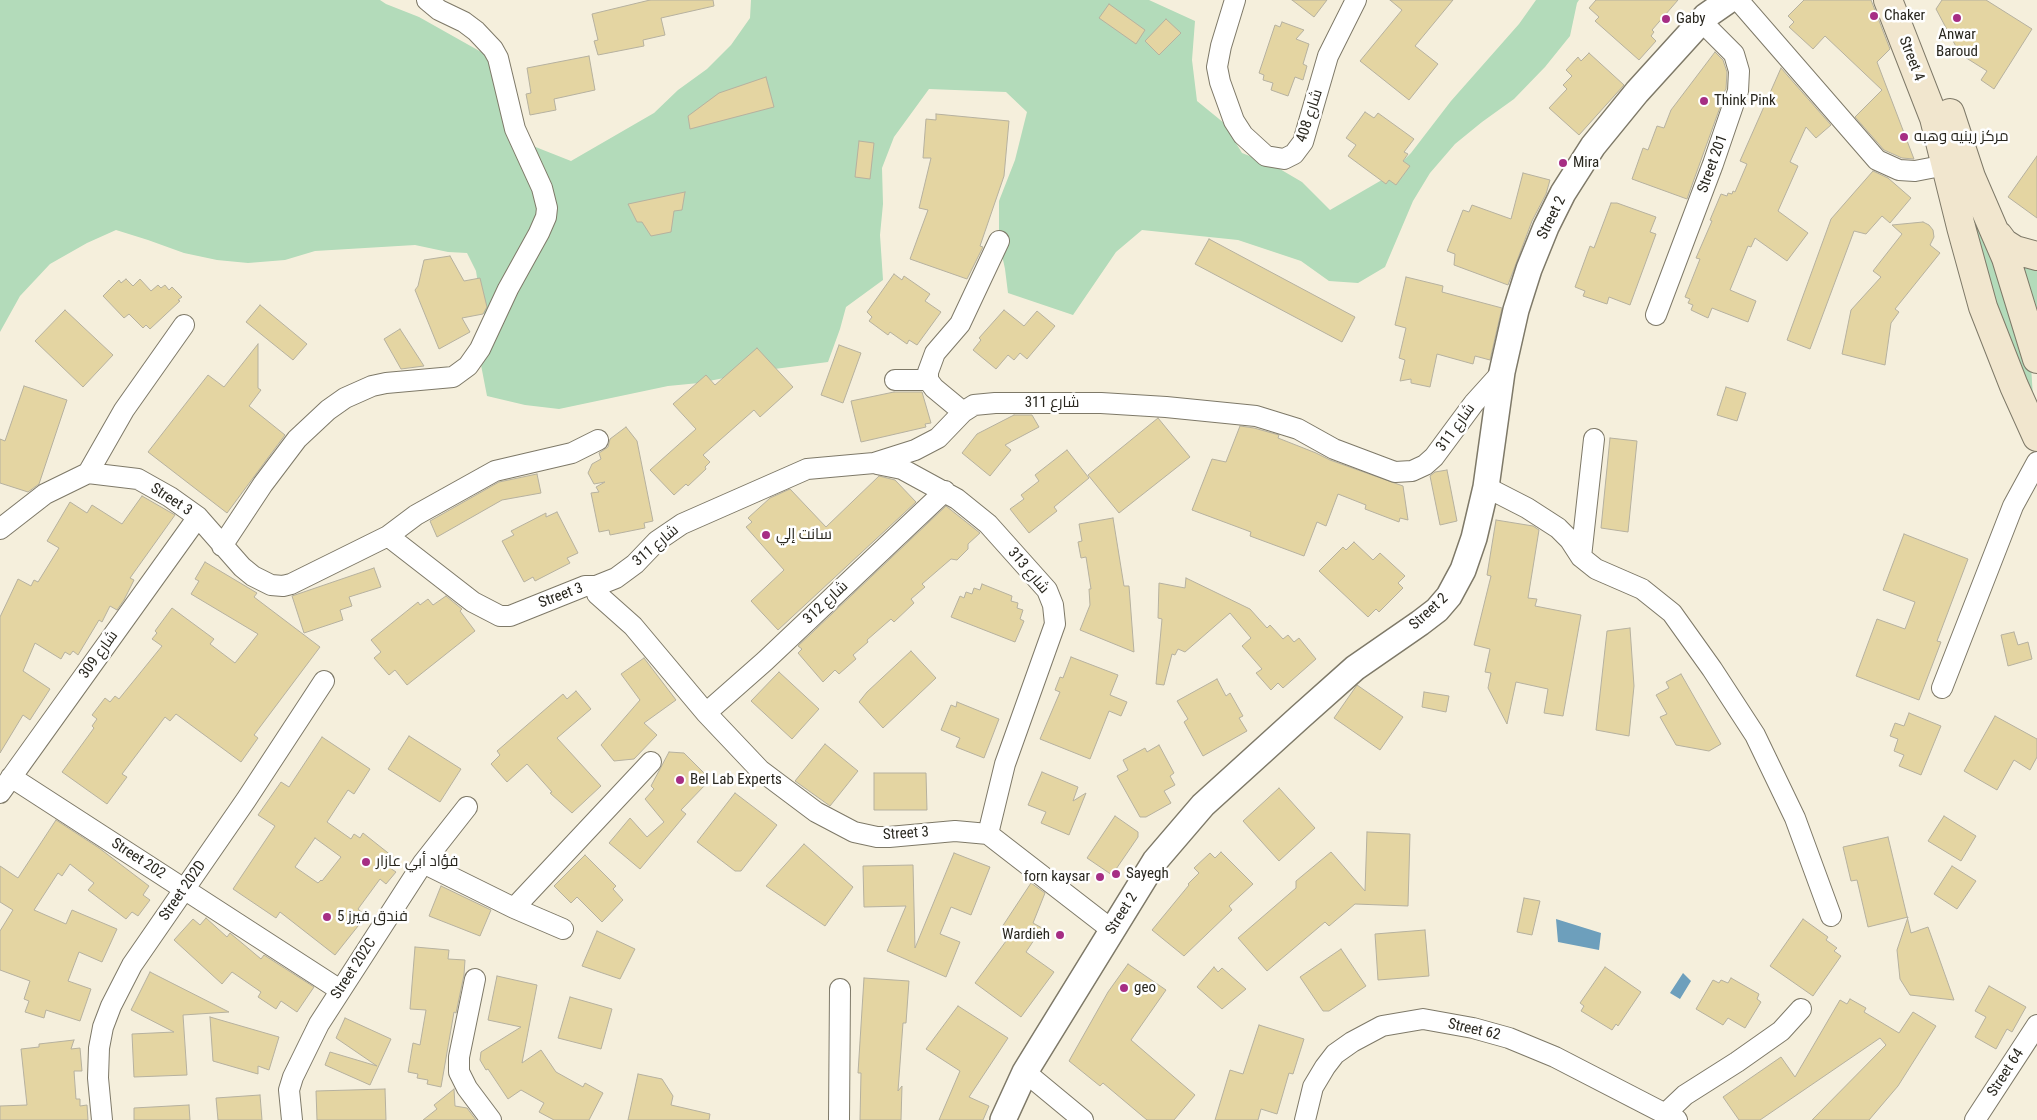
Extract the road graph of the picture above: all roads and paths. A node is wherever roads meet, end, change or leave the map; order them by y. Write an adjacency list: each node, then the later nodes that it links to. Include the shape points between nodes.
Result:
1 (427, 0): 32 (street, via 476,31 498,58 515,129 542,188 546,217 480,349 468,366 453,377 372,386 328,410 297,439)
2 (1235, 0): 3 (street, شارع 408, via 1217,67 1220,82 1234,121 1243,134 1266,156 1284,159 1294,154 1303,142 1328,56)
3 (1356, 0)
4 (1728, 0): 8 (street, Street 2)
5 (1738, 0): 10 (street, via 1877,160 1899,170 1915,171)
6 (1888, 0): 9 (main road, Street 4)
7 (1905, 0): 9 (main road, Street 4)
8 (1705, 12): 14 (street, Street 201, via 1734,54 1739,71 1738,91); 17 (street, Street 2, via 1593,146 1563,194 1529,269)
9 (1942, 115): 10 (main road); 11 (main road)
10 (1946, 165): 21 (main road, via 1983,307)
11 (1998, 236): 13 (main road, via 2009,247); 16 (main road)
12 (998, 241): 19 (street, via 960,324 935,353)
13 (2037, 256)
14 (1656, 315)
15 (184, 325): 26 (street, via 124,410)
16 (2037, 359)
17 (1502, 372): 20 (street, شارع 311, via 1434,457 1412,471 1385,469 1334,449 1298,429 1256,416 1101,403 983,403); 27 (street, Street 2)
18 (895, 380): 19 (street)
19 (928, 380): 20 (street)
20 (963, 412): 25 (street, شارع 311, via 938,438 915,450)
21 (2037, 437)
22 (1594, 439): 33 (street)
23 (598, 440): 31 (street, via 572,453 495,471 416,515)
24 (2037, 462): 36 (street, via 2014,506)
25 (874, 463): 28 (street, شارع 313, via 902,469); 34 (street, شارع 311, via 807,469 706,512 657,541 616,578)
26 (88, 472): 29 (street, Street 3, via 138,479); 30 (street, via 46,494)
27 (1486, 487): 33 (street, via 1558,528); 47 (street, Street 2, via 1474,538 1449,596 1437,610 1355,668 1203,805 1155,861)
28 (945, 491): 37 (street, شارع 312); 41 (street, شارع 313, via 988,524 1047,590 1056,624 1005,764)
29 (198, 517): 32 (street, Street 3); 39 (street, شارع 309)
30 (0, 529)
31 (388, 536): 32 (street, Street 3, via 283,586 271,585 253,576); 34 (street, Street 3, via 473,602 500,616 510,616 585,586)
32 (222, 546)
33 (1581, 556): 45 (street, via 1596,569 1642,589 1672,612 1712,669 1754,735 1795,818)
34 (596, 586): 37 (street, Street 3, via 597,594 633,626)
35 (324, 681): 43 (street, Street 202D)
36 (1942, 688)
37 (706, 713): 41 (street, Street 3, via 766,775 816,812 854,832 889,837 955,831)
38 (651, 762): 44 (street)
39 (6, 785): 43 (street, Street 202)
40 (467, 807): 42 (street, Street 202C)
41 (988, 834): 47 (street)
42 (423, 863): 44 (street); 50 (street, Street 202C)
43 (184, 890): 50 (street, Street 202); 55 (street, Street 202D, via 132,965 103,1027 98,1078)
44 (514, 908): 46 (street)
45 (1831, 916)
46 (563, 929)
47 (1112, 930): 53 (street, Street 2)
48 (475, 979): 57 (street, via 459,1072)
49 (840, 989): 58 (street)
50 (340, 990): 56 (street, Street 202C, via 293,1077 289,1090)
51 (1800, 1009): 54 (street, via 1781,1031 1685,1095)
52 (2037, 1025): 62 (street, Street 64)
53 (1025, 1072): 59 (street, Street 2); 60 (street)
54 (1672, 1116): 61 (street, Street 62, via 1509,1038 1423,1019 1382,1026 1335,1054 1313,1086)
55 (102, 1120)
56 (292, 1120)
57 (491, 1120)
58 (840, 1120)
59 (1003, 1120)
60 (1083, 1120)
61 (1305, 1120)
62 (1975, 1120)

